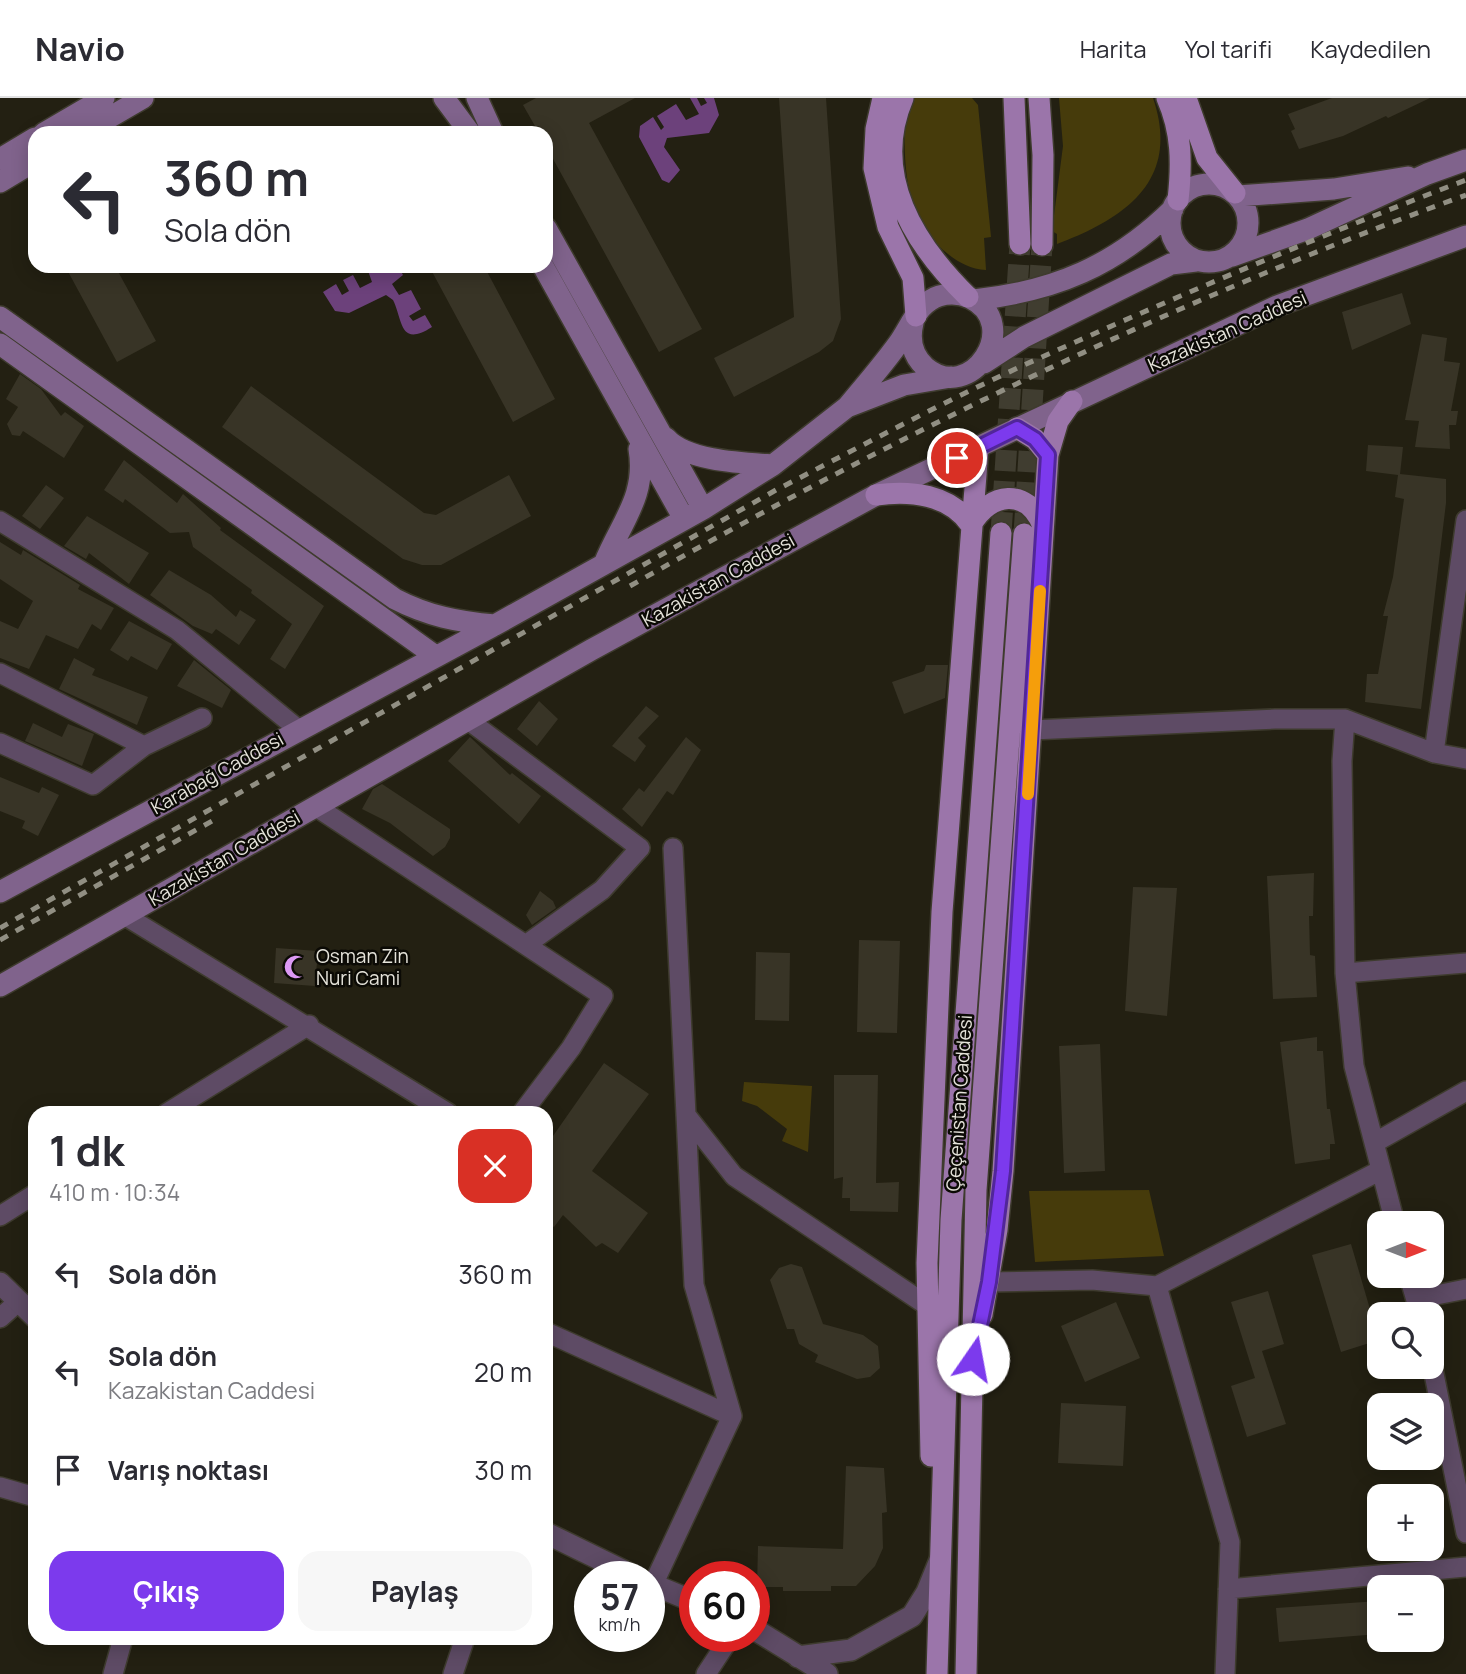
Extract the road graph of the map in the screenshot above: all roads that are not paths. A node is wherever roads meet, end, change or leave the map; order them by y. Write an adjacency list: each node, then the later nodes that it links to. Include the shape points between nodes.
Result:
1 (104, 98): 13 (main road)
2 (143, 98): 14 (main road)
3 (444, 98): 15 (main road)
4 (477, 98): 16 (main road)
5 (883, 98): 36 (main road, via 874,169 888,227 913,278)
6 (904, 98): 34 (main road, via 892,146 898,200 921,243)
7 (999, 98): 18 (main road)
8 (1014, 98): 18 (main road)
9 (1038, 98): 19 (main road)
10 (1051, 98): 19 (main road)
11 (1167, 98): 26 (main road, via 1182,158)
12 (1186, 98): 25 (main road, via 1207,158)
13 (56, 126)
14 (95, 126)
15 (465, 126)
16 (491, 126)
17 (28, 142): 20 (main road)
18 (1018, 154): 29 (main road)
19 (1043, 156): 30 (main road)
20 (0, 159)
21 (1466, 160): 23 (main road)
22 (28, 165): 24 (main road)
23 (1427, 174): 25 (main road, via 1334,189); 31 (main road, via 1353,210)
24 (0, 182)
25 (1237, 195): 26 (main road, via 1226,187 1202,184); 31 (main road, via 1247,210 1248,231)
26 (1175, 204): 32 (main road, via 1172,237); 34 (main road, via 1127,250 1074,276 1014,295)
27 (1466, 236): 42 (main road, Kazakistan Caddesi, via 1277,306)
28 (553, 241): 38 (main road)
29 (1020, 244)
30 (1042, 245)
31 (1232, 256): 32 (main road)
32 (1196, 261): 39 (main road, via 1171,264 1024,337)
33 (547, 273): 40 (main road)
34 (971, 299): 36 (main road, via 938,296); 39 (main road, via 988,315 993,328 991,349)
35 (0, 317): 59 (main road, via 395,599 450,621)
36 (914, 319): 41 (main road, via 911,341 918,359 932,372); 43 (main road)
37 (0, 344): 60 (main road)
38 (623, 366): 40 (main road); 44 (main road)
39 (980, 366): 41 (main road)
40 (604, 377): 46 (main road)
41 (951, 377): 43 (main road, via 904,385)
42 (1072, 401): 45 (main road, Kazakistan Caddesi); 48 (main road, via 1058,421)
43 (847, 407): 49 (main road, Karabağ Caddesi)
44 (657, 427): 49 (main road, via 675,448 687,452); 51 (main road)
45 (1017, 428): 47 (main road, Kazakistan Caddesi); 48 (main road, via 1035,439)
46 (638, 440): 52 (main road); 58 (main road, via 643,473)
47 (978, 449): 50 (main road, Kazakistan Caddesi); 55 (main road)
48 (1048, 455): 56 (main road)
49 (773, 465): 51 (main road, Karabağ Caddesi)
50 (876, 495): 55 (main road, via 934,498 956,508); 64 (main road, Kazakistan Caddesi)
51 (703, 509): 52 (main road, Karabağ Caddesi)
52 (684, 519): 58 (main road, Karabağ Caddesi)
53 (1466, 520): 69 (street)
54 (0, 521): 65 (street, via 177,630)
55 (971, 525): 56 (main road, via 993,501 1009,499 1030,506); 96 (main road, via 942,912)
56 (1034, 530): 66 (main road); 100 (main road, Çeçenistan Caddesi, via 976,1190)
57 (1000, 533): 107 (main road, Çeçenistan Caddesi, via 951,1220)
58 (604, 564): 59 (main road, Karabağ Caddesi)
59 (495, 625): 60 (main road, Karabağ Caddesi)
60 (434, 655): 65 (main road, Karabağ Caddesi)
61 (0, 673): 68 (street)
62 (202, 718): 68 (street)
63 (1345, 719): 66 (street); 69 (street); 77 (street)
64 (468, 720): 71 (main road, Kazakistan Caddesi); 75 (street, via 640,848 601,890)
65 (298, 729): 73 (main road, Karabağ Caddesi)
66 (1032, 730): 90 (main road, via 1003,1171)
67 (0, 743): 68 (street, via 93,785)
68 (144, 746)
69 (1434, 753): 70 (street)
70 (1466, 760)
71 (314, 806): 74 (main road, Kazakistan Caddesi); 75 (street)
72 (673, 848): 84 (street)
73 (0, 892)
74 (124, 915): 78 (main road, Kazakistan Caddesi); 79 (street)
75 (527, 944): 83 (street, via 603,996)
76 (1466, 963): 77 (street)
77 (1345, 973): 85 (street, via 1354,1066)
78 (0, 986)
79 (309, 1025): 81 (street); 82 (street)
80 (1466, 1091): 85 (street)
81 (178, 1106)
82 (436, 1106)
83 (527, 1106)
84 (686, 1115): 96 (street, via 734,1176); 102 (street, via 694,1285)
85 (1374, 1143): 86 (street)
86 (1381, 1170): 88 (street); 92 (street)
87 (28, 1199): 89 (street)
88 (1392, 1211)
89 (0, 1216)
90 (989, 1282): 92 (street, via 1092,1280); 100 (main road)
91 (0, 1283): 94 (street)
92 (1157, 1286): 111 (street, via 1230,1542)
93 (1466, 1289): 95 (street)
94 (19, 1301): 97 (street); 98 (street)
95 (1431, 1302)
96 (928, 1306): 107 (main road, via 932,1487)
97 (28, 1310)
98 (0, 1318)
99 (553, 1335): 102 (street)
100 (973, 1359): 122 (main road, Çeçenistan Caddesi)
101 (1435, 1379): 105 (street)
102 (732, 1416): 109 (street)
103 (0, 1487): 104 (street)
104 (28, 1495)
105 (1466, 1533)
106 (553, 1536): 108 (street)
107 (941, 1558): 116 (street, via 912,1616 851,1650); 121 (main road, Çeçenistan Caddesi)
108 (603, 1561)
109 (657, 1561)
110 (1466, 1567): 111 (street)
111 (1228, 1589): 123 (street)
112 (770, 1639): 116 (street)
113 (121, 1645): 117 (street)
114 (463, 1645): 118 (street)
115 (720, 1652): 119 (street)
116 (798, 1657): 120 (street)
117 (113, 1674)
118 (453, 1674)
119 (706, 1674)
120 (827, 1674)
121 (937, 1674)
122 (966, 1674)
123 (1225, 1674)

